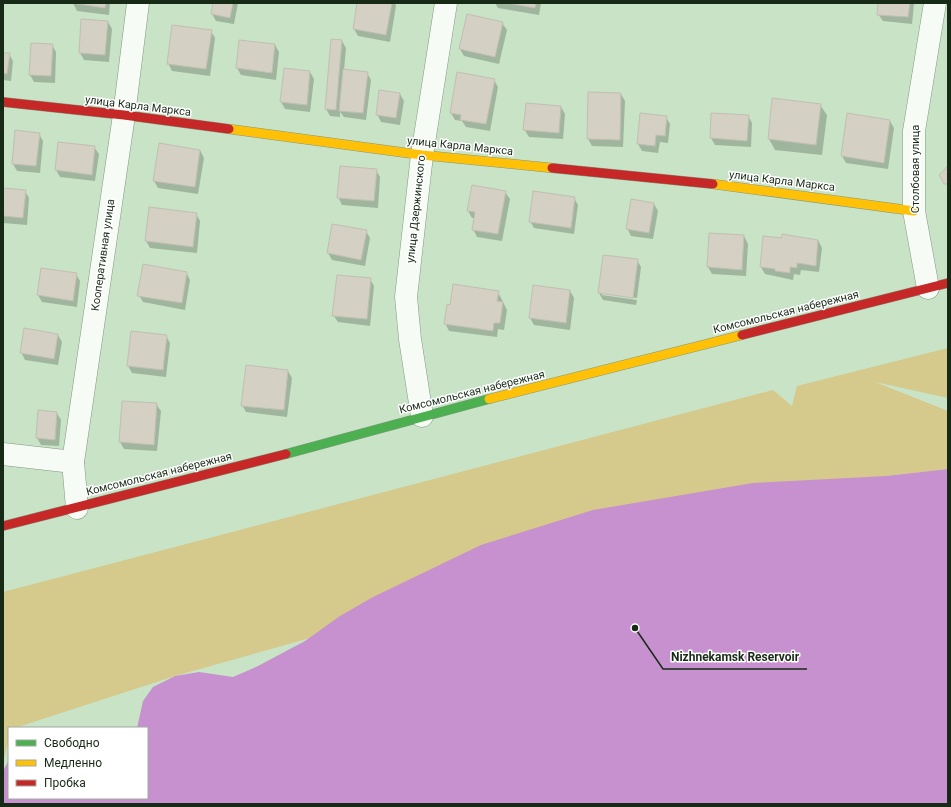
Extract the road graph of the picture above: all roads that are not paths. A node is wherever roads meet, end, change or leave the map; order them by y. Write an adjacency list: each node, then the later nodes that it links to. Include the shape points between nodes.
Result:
1 (138, 3): 5 (street, Кооперативная улица)
2 (446, 3): 6 (street, улица Дзержинского)
3 (938, 14): 7 (street, Столбовая улица, via 914,131)
4 (3, 102): 5 (street, улица Карла Маркса)
5 (124, 115): 6 (street, улица Карла Маркса); 11 (street, Кооперативная улица)
6 (422, 155): 7 (street, улица Карла Маркса, via 748,188); 9 (street, улица Дзержинского, via 406,297)
7 (914, 211): 8 (street, Столбовая улица)
8 (938, 285): 9 (street, Комсомольская набережная)
9 (422, 416): 12 (street, Комсомольская набережная)
10 (3, 454): 11 (street)
11 (73, 462): 12 (street, Кооперативная улица)
12 (77, 508): 13 (street, Комсомольская набережная)
13 (3, 526)

